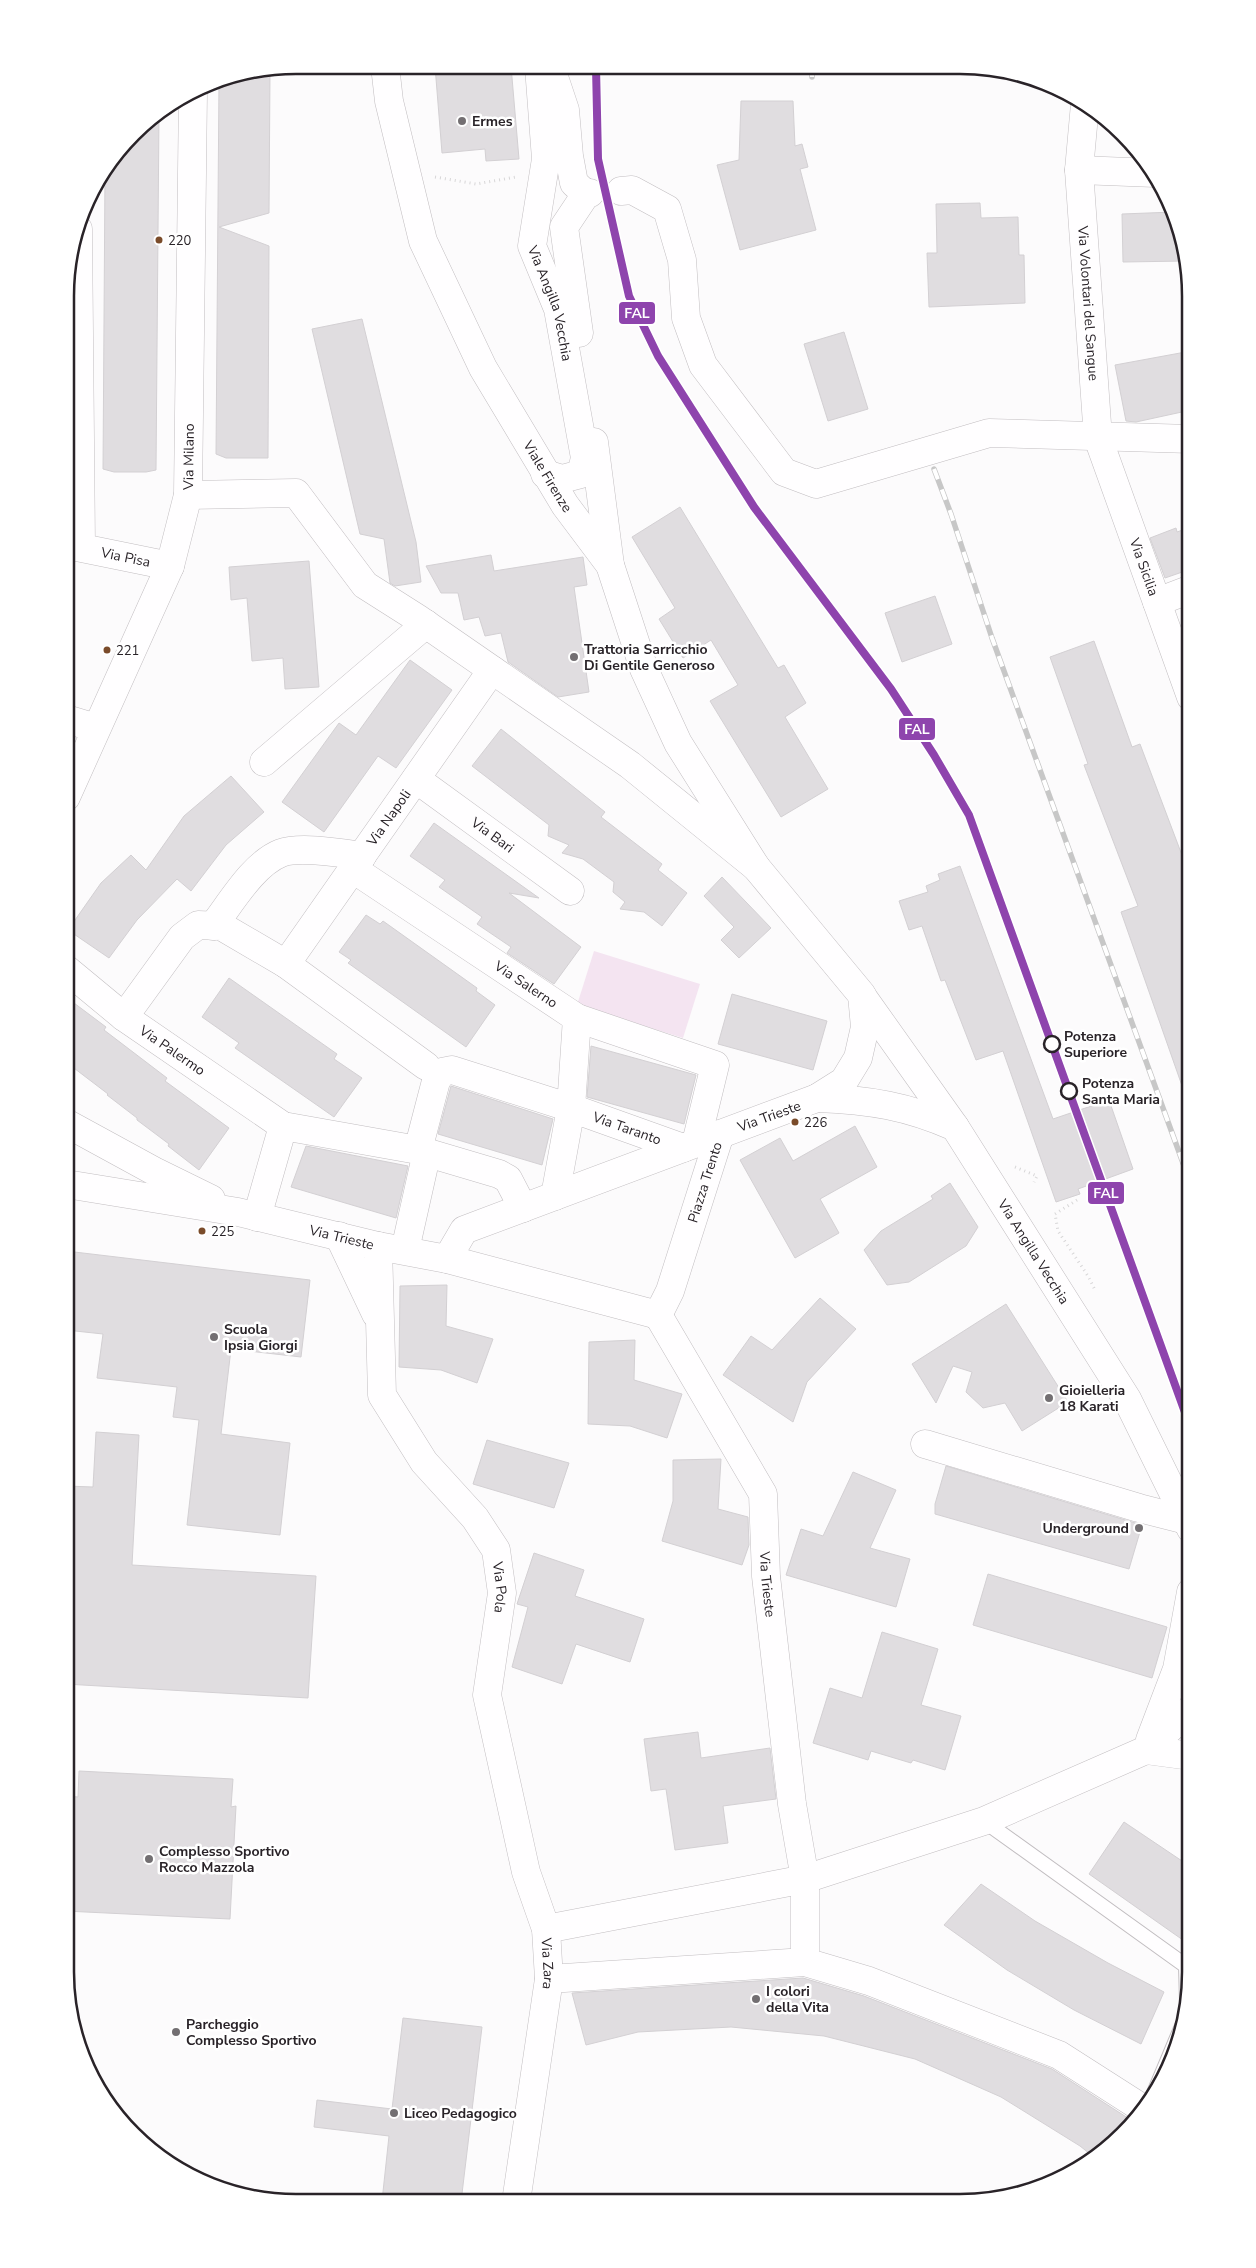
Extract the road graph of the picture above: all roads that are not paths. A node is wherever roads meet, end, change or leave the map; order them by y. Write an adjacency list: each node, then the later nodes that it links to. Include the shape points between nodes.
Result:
1 (386, 74): 13 (street, Viale Firenze, via 389,101 423,241 483,368)
2 (540, 74): 13 (street, Via Angilla Vecchia, via 546,159 532,246 558,309 585,458 581,474 562,479)
3 (551, 74): 16 (street, via 565,110 568,156 574,183 588,194 564,227)
4 (193, 99): 14 (street, Via Milano)
5 (1085, 112): 6 (street, Via Volontari del Sangue)
6 (1079, 170): 7 (street); 11 (street, Via Volontari del Sangue)
7 (1145, 173)
8 (621, 191): 11 (street, via 632,190 667,209 682,260 686,318 703,365 784,472 816,484 989,434)
9 (77, 257): 10 (street, Via Pisa)
10 (74, 398)
11 (1098, 438): 12 (street); 19 (street, Via Sicilia)
12 (1182, 440)
13 (545, 474): 16 (street, Viale Firenze, via 565,506)
14 (188, 495): 17 (street, Via Milano); 20 (street, via 296,493 365,585)
15 (74, 545): 17 (street, Via Pisa)
16 (610, 564): 29 (street, Viale Firenze, via 644,670 678,743)
17 (170, 566): 24 (street, Via Milano)
18 (1182, 592): 19 (street)
19 (1157, 602): 22 (street, Via Sicilia)
20 (426, 624): 21 (street); 25 (street)
21 (492, 670): 27 (street, Via Napoli); 29 (street, via 630,764)
22 (1182, 672)
23 (74, 721): 24 (street)
24 (96, 728): 26 (street, Via Milano)
25 (264, 762)
26 (74, 779)
27 (416, 779): 28 (street, Via Napoli); 30 (street, Via Bari)
28 (357, 862): 31 (street, Via Salerno, via 315,850 282,853 259,866); 32 (street, Via Napoli); 36 (street, Via Salerno)
29 (756, 867): 34 (street, Via Angilla Vecchia)
30 (570, 891)
31 (213, 926): 32 (street, via 220,926); 35 (street, via 198,925 182,937)
32 (286, 964): 37 (street)
33 (74, 976): 35 (street, Via Palermo)
34 (862, 995): 38 (street, via 865,1026 858,1058 844,1081); 42 (street, Via Angilla Vecchia)
35 (124, 1017): 40 (street, Via Palermo)
36 (577, 1018): 39 (street); 43 (street, Via Salerno, via 715,1065)
37 (426, 1066)
38 (817, 1098): 42 (street, via 888,1104 928,1115); 43 (street, Via Trieste)
39 (571, 1108): 43 (street, Via Taranto); 44 (street, via 452,1070 442,1072 436,1081); 46 (street)
40 (283, 1126): 44 (street, Via Palermo); 48 (street)
41 (74, 1127): 48 (street, Via Trieste, via 154,1171)
42 (955, 1127): 56 (street, Via Angilla Vecchia, via 1127,1399)
43 (700, 1142): 46 (street); 53 (street, Piazza Trento, via 670,1291)
44 (422, 1151): 47 (street, Via Palermo, via 508,1179); 51 (street)
45 (74, 1185): 48 (street, Via Trieste)
46 (555, 1196): 47 (street)
47 (523, 1208): 52 (street, via 464,1230)
48 (248, 1214): 49 (street, Via Trieste)
49 (339, 1236): 50 (street, Via Trieste); 54 (street)
50 (378, 1246): 51 (street, Via Trieste); 54 (street, Via Pola)
51 (405, 1250): 52 (street, Via Trieste)
52 (447, 1259): 53 (street)
53 (658, 1315): 63 (street, Via Trieste, via 763,1494 766,1576 792,1804)
54 (380, 1322): 64 (street, Via Pola, via 382,1395 424,1462 475,1518 496,1550 502,1593 487,1695 526,1872)
55 (925, 1444): 57 (street, Via Angilla Vecchia)
56 (1182, 1510)
57 (1182, 1522)
58 (1182, 1640): 60 (street, via 1177,1669)
59 (1182, 1717): 60 (street)
60 (1146, 1750): 61 (street); 62 (street, Via Zara)
61 (1182, 1756)
62 (984, 1821): 63 (street, Via Zara); 66 (lane)
63 (806, 1879): 64 (street, Via Zara); 65 (street, Via Trieste)
64 (546, 1929): 67 (street, Via Zara)
65 (805, 1962): 67 (street); 68 (street, via 869,1981 1059,2055)
66 (1182, 1963)
67 (549, 1979): 69 (street, Via Zara)
68 (1138, 2105)
69 (517, 2194)

